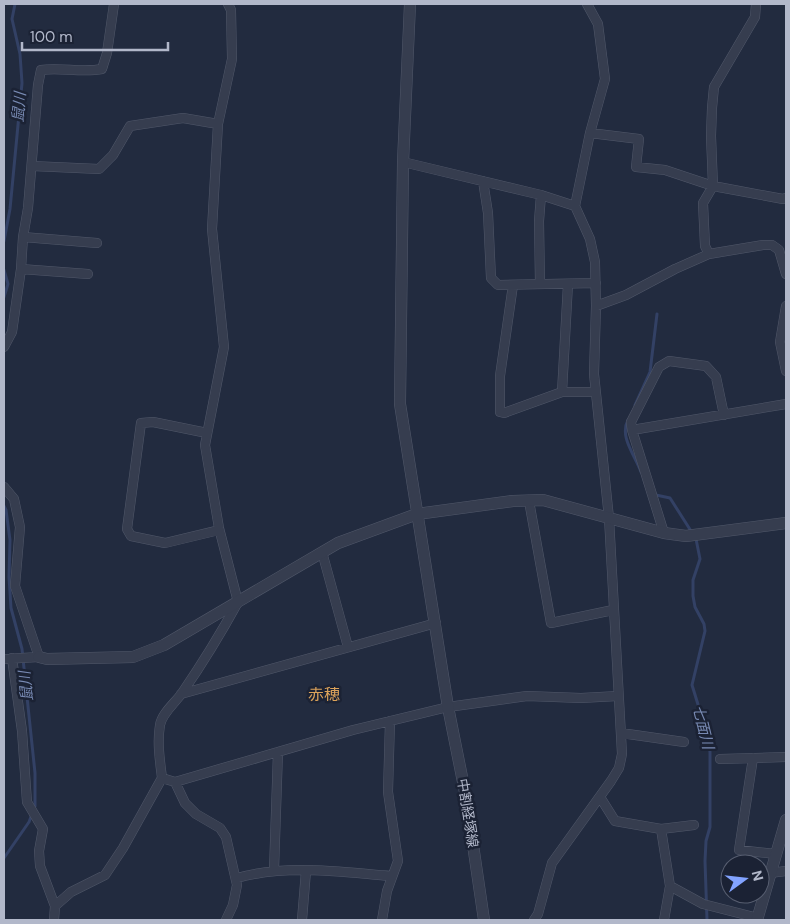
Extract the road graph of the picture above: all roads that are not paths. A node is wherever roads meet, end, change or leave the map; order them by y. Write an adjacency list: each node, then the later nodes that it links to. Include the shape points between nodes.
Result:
1 (114, 4): 9 (street, via 102,69 41,70)
2 (228, 4): 6 (street, via 231,10 232,59)
3 (410, 4): 8 (street, 中割経塚線)
4 (587, 4): 7 (street, via 598,24 605,79)
5 (756, 4): 11 (street, via 755,17 714,87 711,136)
6 (218, 124): 9 (street, via 183,118 130,126 113,155 99,169); 34 (street, via 212,229 224,347)
7 (590, 133): 11 (street, via 639,139 636,167 665,170); 14 (street)
8 (403, 162): 10 (street); 37 (street, 中割経塚線, via 400,404)
9 (32, 166): 15 (street)
10 (483, 181): 12 (street); 24 (street, via 491,278 498,285)
11 (713, 186): 13 (street); 17 (street, via 703,203)
12 (541, 195): 14 (street); 22 (street, via 538,221)
13 (786, 198)
14 (575, 206): 21 (street, via 590,239)
15 (23, 237): 16 (street); 18 (street)
16 (97, 244)
17 (708, 254): 20 (street, via 772,245 779,250); 25 (street, via 626,296)
18 (21, 269): 19 (street); 27 (street, via 12,332)
19 (88, 274)
20 (786, 274)
21 (596, 283): 23 (street); 25 (street)
22 (540, 284): 23 (street); 24 (street)
23 (568, 284): 29 (street)
24 (513, 285): 29 (street, via 500,376 500,412)
25 (596, 306): 30 (street, via 593,358)
26 (786, 306): 28 (street, via 780,342)
27 (4, 347)
28 (786, 371)
29 (562, 392): 30 (street)
30 (596, 392): 38 (street)
31 (786, 404): 32 (street)
32 (724, 414): 33 (street); 33 (street, via 716,377 706,366 669,361 659,367 631,422)
33 (632, 430): 41 (street)
34 (207, 434): 40 (street, via 205,445); 40 (street, via 153,422 141,423 127,529 131,536 165,543)
35 (4, 487): 48 (street, via 14,498 20,527 15,586)
36 (528, 501): 37 (street); 38 (street, via 543,500); 44 (street, via 551,623)
37 (417, 514): 42 (street); 45 (street, 中割経塚線)
38 (609, 518): 41 (street); 44 (street)
39 (786, 523): 41 (street, via 686,536)
40 (219, 530): 43 (street)
41 (664, 533)
42 (322, 552): 43 (street); 46 (street)
43 (238, 602): 48 (street, via 164,645 133,656); 49 (street)
44 (613, 610): 50 (street)
45 (436, 623): 46 (street); 51 (street, 中割経塚線)
46 (348, 647): 49 (street)
47 (11, 658): 48 (street); 74 (street, via 22,731 27,802 43,829 40,866)
48 (35, 658)
49 (181, 694): 59 (street, via 160,724)
50 (618, 696): 51 (street, via 528,696); 53 (street)
51 (448, 707): 52 (street); 80 (street, 中割経塚線, via 466,797)
52 (390, 720): 55 (street); 70 (street, via 388,792 398,861)
53 (621, 733): 54 (street); 61 (street, via 619,768)
54 (684, 742)
55 (278, 752): 60 (street); 66 (street)
56 (786, 757): 57 (street)
57 (753, 758): 58 (street); 65 (street, via 739,850)
58 (720, 760)
59 (162, 778): 60 (street); 74 (street, via 105,875 71,892)
60 (175, 782): 71 (street, via 185,803 196,814 220,828 226,837)
61 (600, 796): 64 (street, via 615,821); 81 (street, via 552,863)
62 (786, 820): 65 (street)
63 (694, 825): 64 (street)
64 (661, 829): 72 (street)
65 (776, 854): 69 (street)
66 (274, 870): 67 (street); 71 (street)
67 (306, 871): 70 (street); 78 (street)
68 (786, 872): 69 (street)
69 (770, 873)
70 (392, 876): 79 (street)
71 (237, 878): 77 (street, via 233,905)
72 (670, 886): 75 (street, via 703,904); 82 (street)
73 (761, 904): 75 (street)
74 (55, 906): 76 (street)
75 (757, 919)
76 (54, 920)
77 (226, 920)
78 (302, 920)
79 (382, 920)
80 (484, 920)
81 (534, 920)
82 (664, 920)

